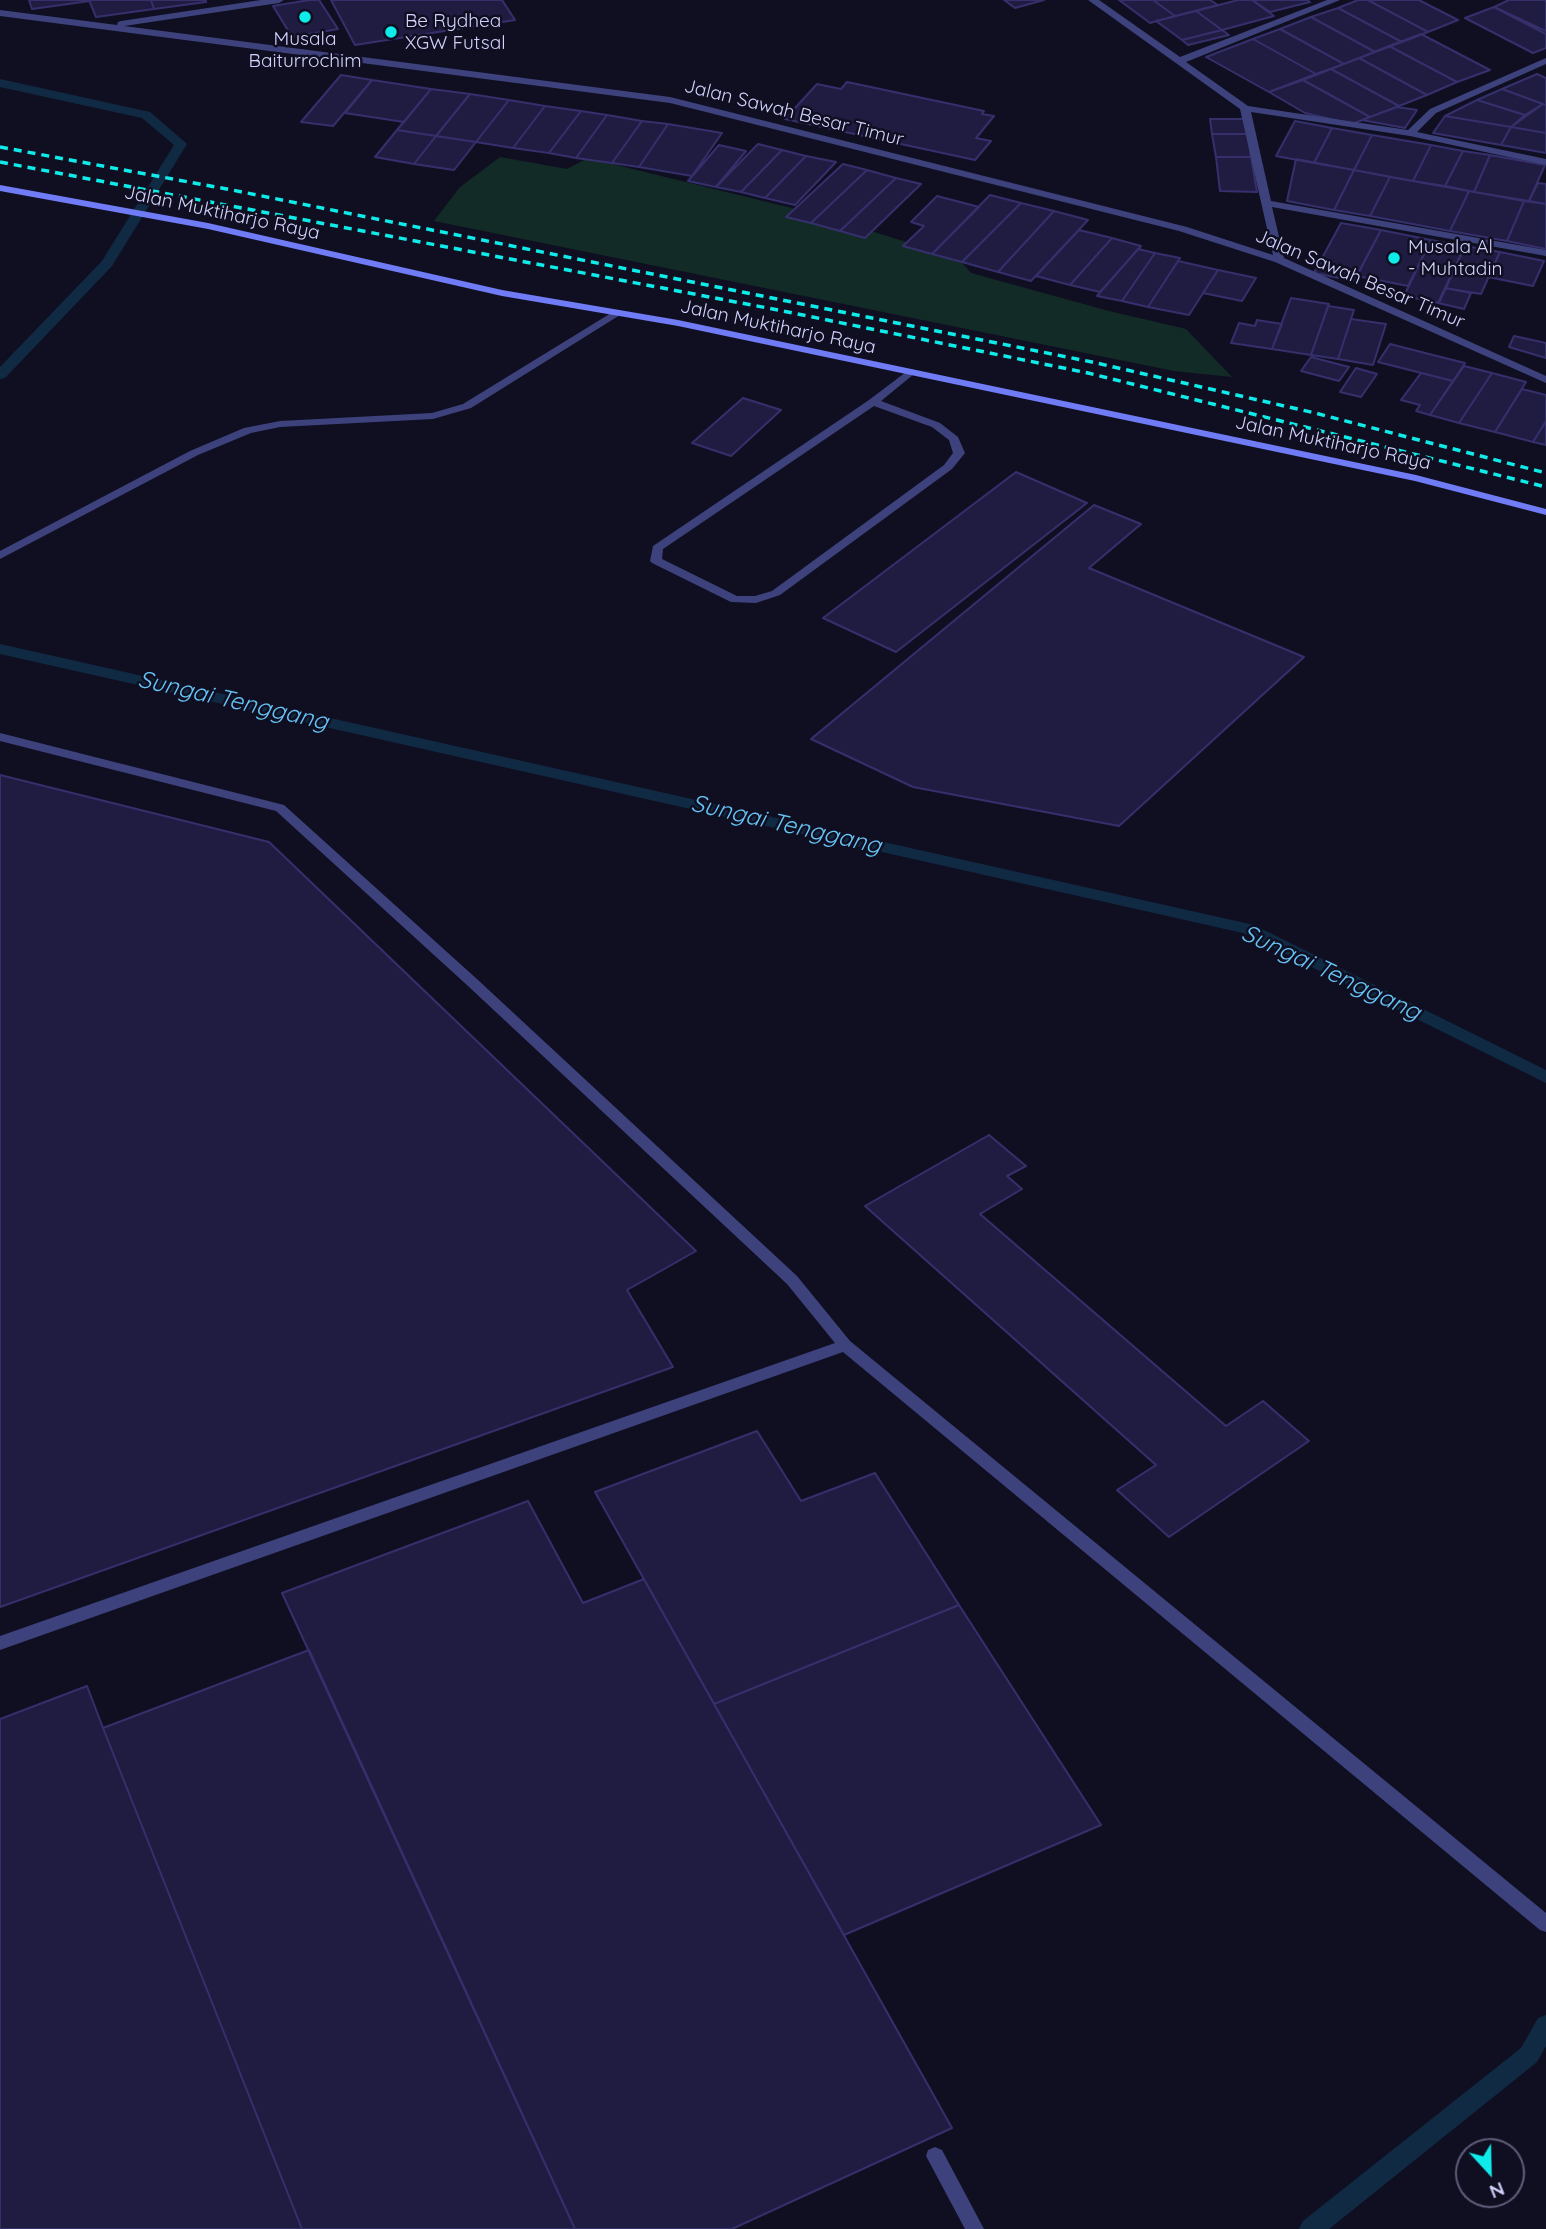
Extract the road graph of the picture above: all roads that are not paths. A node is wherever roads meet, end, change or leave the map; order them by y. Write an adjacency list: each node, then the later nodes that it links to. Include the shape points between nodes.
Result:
1 (278, 0): 5 (street)
2 (1093, 0): 6 (street)
3 (1335, 0): 6 (street)
4 (0, 13): 5 (street, Jalan Sawah Besar Timur)
5 (102, 26): 14 (street, Jalan Sawah Besar Timur, via 670,100 1182,229)
6 (1179, 61): 8 (street)
7 (1546, 61): 9 (street, via 1433,111)
8 (1245, 108): 9 (street); 12 (street)
9 (1410, 133): 10 (street)
10 (1546, 162)
11 (1, 188): 15 (street, Jalan Muktiharjo Raya, via 208,226 502,293)
12 (1266, 203): 13 (street); 14 (street)
13 (1546, 253)
14 (1279, 260): 17 (street, Jalan Sawah Besar Timur)
15 (616, 313): 16 (street, Jalan Muktiharjo Raya); 20 (street, via 467,406 433,416 280,424 248,430 194,453)
16 (910, 372): 18 (street); 19 (street, Jalan Muktiharjo Raya, via 1416,478)
17 (1546, 380)
18 (873, 402): 18 (street, via 657,548 656,561 735,600 776,593 948,467 958,453 954,439 936,425)
19 (1546, 512)
20 (0, 556)
21 (0, 737): 22 (street, via 280,808 792,1280)
22 (845, 1345): 23 (street); 24 (street)
23 (0, 1643)
24 (1546, 1924)
25 (935, 2156): 26 (street)
26 (975, 2229)

